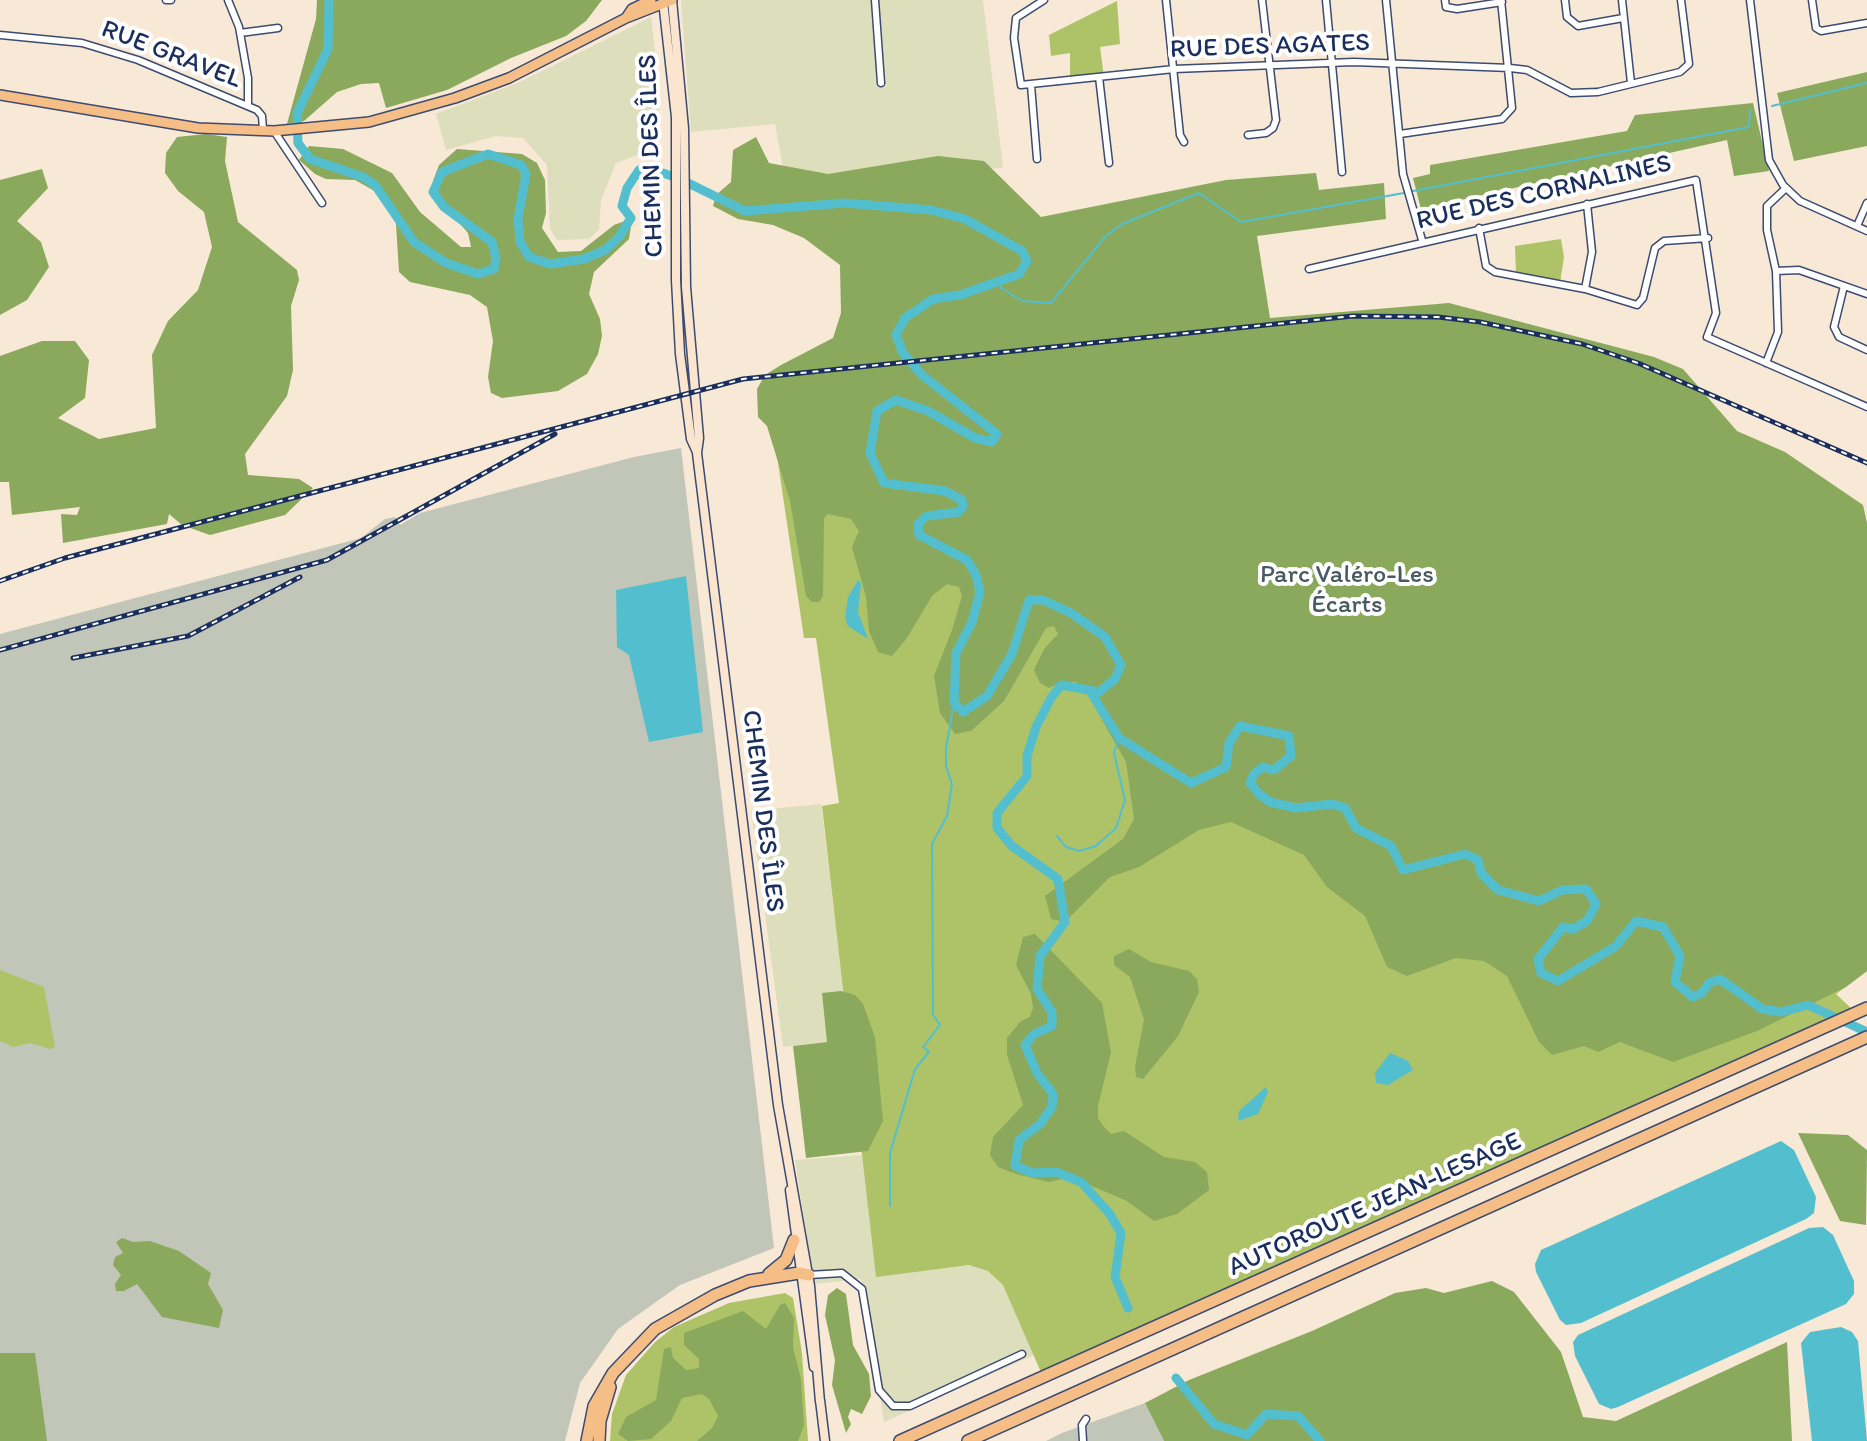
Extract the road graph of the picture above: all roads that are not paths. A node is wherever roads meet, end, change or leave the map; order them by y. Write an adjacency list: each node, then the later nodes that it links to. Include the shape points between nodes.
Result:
1 (228, 0): 21 (street)
2 (651, 0): 17 (main road)
3 (875, 0): 29 (street)
4 (1044, 0): 31 (street, via 1016,18 1021,85)
5 (1166, 0): 27 (street)
6 (1262, 0): 23 (street)
7 (1326, 0): 24 (street)
8 (1386, 0): 25 (street)
9 (1445, 0): 16 (street, via 1446,7 1457,9)
10 (1565, 0): 18 (street, via 1567,17 1578,26)
11 (1622, 0): 18 (street)
12 (1681, 0): 30 (street, RUE DES AGATES, via 1689,64 1680,72)
13 (1750, 0): 41 (street, via 1769,160)
14 (1812, 0): 19 (street, via 1821,31)
15 (667, 1): 17 (main road); 60 (main road, CHEMIN DES ÎLES, via 697,453)
16 (1502, 1): 26 (street)
17 (626, 18): 34 (main road, via 509,78 455,98 369,122)
18 (1623, 18): 30 (street)
19 (1867, 23)
20 (278, 28): 21 (street)
21 (240, 33): 33 (street)
22 (0, 35): 33 (street, RUE GRAVEL, via 92,44)
23 (1267, 62): 24 (street, RUE DES AGATES); 27 (street, RUE DES AGATES); 36 (street, via 1276,120 1266,133)
24 (1333, 62): 25 (street, RUE DES AGATES); 40 (street)
25 (1393, 64): 26 (street, RUE DES AGATES); 35 (street)
26 (1510, 68): 30 (street, RUE DES AGATES, via 1527,70 1571,93); 35 (street, via 1512,108 1502,119)
27 (1174, 69): 28 (street, RUE DES AGATES); 37 (street)
28 (1099, 77): 31 (street, RUE DES AGATES); 39 (street)
29 (881, 83)
30 (1631, 83)
31 (1031, 85): 38 (street)
32 (0, 95): 34 (main road, via 198,128)
33 (248, 106): 34 (street, RUE GRAVEL, via 260,113)
34 (268, 131): 42 (street, RUE GRAVEL)
35 (1400, 134): 49 (street, via 1403,174)
36 (1248, 135)
37 (1184, 142)
38 (1037, 159)
39 (1109, 163)
40 (1342, 172)
41 (1786, 188): 45 (street, via 1800,201); 51 (street, via 1767,206)
42 (322, 203)
43 (1867, 203): 45 (street)
44 (1587, 204): 46 (street, RUE DES CORNALINES); 48 (street, RUE DES CORNALINES, via 1696,180); 53 (street, via 1592,252)
45 (1857, 226): 47 (street)
46 (1479, 228): 49 (street, RUE DES CORNALINES); 53 (street, via 1486,266 1495,272)
47 (1867, 231)
48 (1708, 238): 53 (street, via 1664,241 1655,248 1637,305); 56 (street, RUE DES CORNALINES, via 1716,313 1707,337)
49 (1422, 240): 50 (street, RUE DES CORNALINES)
50 (1309, 269)
51 (1776, 271): 52 (street, via 1799,270); 56 (street, via 1778,332)
52 (1844, 286): 54 (street); 55 (street, via 1834,327 1839,337)
53 (1585, 289)
54 (1867, 294)
55 (1867, 350)
56 (1766, 363): 57 (street, RUE DES CORNALINES)
57 (1867, 407)
58 (1867, 1008): 71 (highway, AUTOROUTE JEAN-LESAGE)
59 (1867, 1037): 72 (highway, AUTOROUTE JEAN-LESAGE)
60 (790, 1173): 61 (main road, CHEMIN DES ÎLES); 63 (main road, CHEMIN DES ÎLES)
61 (794, 1240): 62 (highway, via 786,1260); 63 (main road, CHEMIN DES ÎLES)
62 (766, 1276): 63 (highway); 64 (highway)
63 (803, 1276): 64 (highway); 65 (street, via 842,1273 862,1289 879,1390 893,1406 910,1406); 70 (main road, CHEMIN DES ÎLES)
64 (739, 1286): 66 (highway, via 672,1318 635,1346)
65 (1022, 1354)
66 (618, 1368): 68 (highway, via 594,1406); 69 (highway, via 600,1421)
67 (1086, 1419): 73 (street)
68 (587, 1441)
69 (599, 1441)
70 (825, 1441)
71 (900, 1441)
72 (968, 1441)
73 (1083, 1441)

